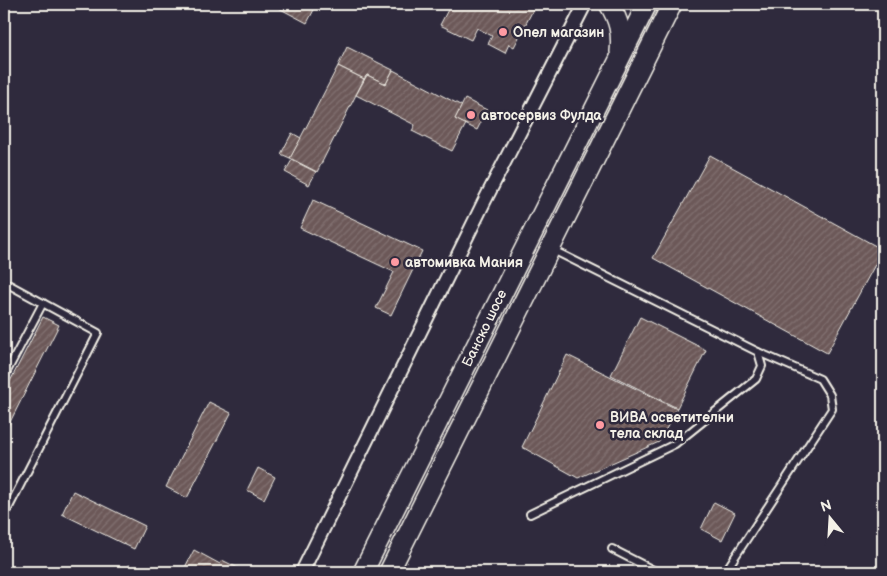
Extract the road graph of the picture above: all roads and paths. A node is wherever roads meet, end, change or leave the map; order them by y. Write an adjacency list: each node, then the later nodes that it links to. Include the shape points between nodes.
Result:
1 (585, 4): 14 (street)
2 (609, 4): 5 (main road, via 620,27)
3 (647, 4): 5 (main road, Банско шосе)
4 (672, 4): 6 (main road, Банско шосе)
5 (619, 60): 15 (main road, Банско шосе)
6 (550, 248): 9 (lane); 16 (main road, Банско шосе)
7 (4, 282): 8 (lane)
8 (43, 303): 10 (lane); 12 (lane, via 98,333)
9 (758, 352): 11 (lane, via 762,366 756,379 674,444); 18 (lane, via 820,379 830,395 832,409)
10 (4, 377)
11 (530, 514)
12 (4, 517)
13 (612, 549): 17 (lane)
14 (302, 572)
15 (363, 572)
16 (389, 572)
17 (657, 572)
18 (725, 572)

